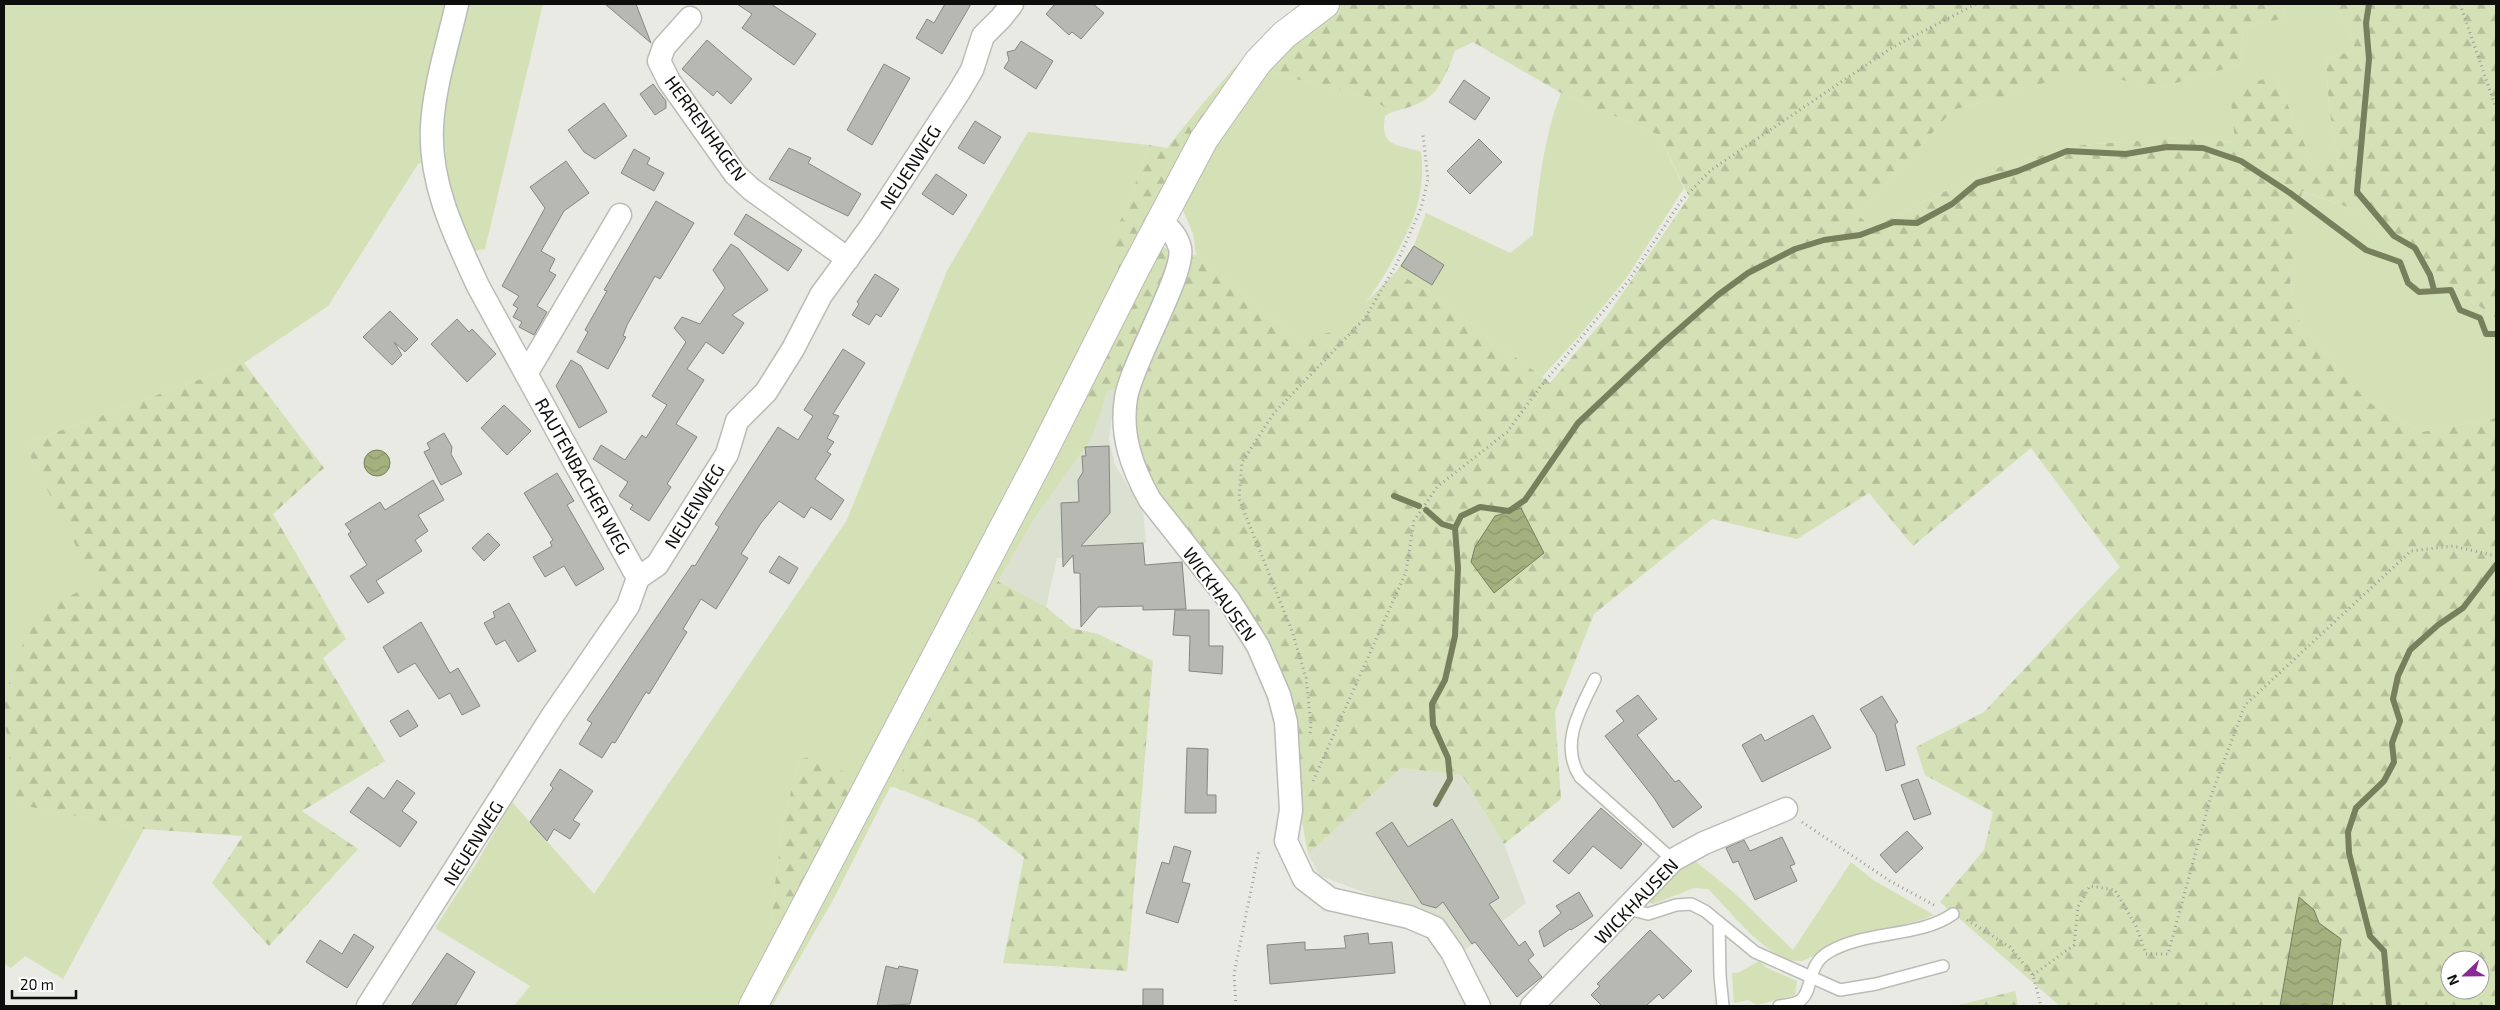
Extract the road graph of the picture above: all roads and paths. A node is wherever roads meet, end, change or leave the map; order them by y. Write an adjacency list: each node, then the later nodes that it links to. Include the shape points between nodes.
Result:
1 (457, 4): 12 (street, RAUTENBACHER WEG, via 434,111 432,144 435,172 456,240)
2 (1012, 4): 11 (street, NEUENWEG, via 983,36 972,70 959,92)
3 (1325, 4): 10 (main road, via 1284,35 1244,79 1204,139)
4 (1976, 4): 17 (path, via 1893,47 1711,170 1681,201 1629,280 1507,432 1437,487 1414,521 1406,572)
5 (2460, 4): 7 (path)
6 (690, 18): 11 (street, HERRENHAGEN, via 664,47 659,61 669,81 735,174)
7 (2496, 108)
8 (1423, 135): 16 (path, via 1428,179 1421,208 1396,265 1364,318 1274,412 1242,462 1239,499 1292,631 1306,678 1312,725)
9 (620, 215): 12 (street)
10 (1160, 222): 28 (main road); 30 (street, WICKHAUSEN, via 1176,237 1181,250 1174,278 1126,397 1125,438 1140,482 1150,500 1229,600 1258,646 1279,695 1286,722 1291,810 1286,841 1304,879 1330,899 1409,917 1435,928 1452,952)
11 (848, 259): 14 (street, NEUENWEG, via 821,295 794,348 766,392 737,422 727,454 662,557)
12 (526, 374): 14 (street, RAUTENBACHER WEG)
13 (2496, 556): 25 (path, via 2453,546 2411,551 2245,705 2211,796 2168,954 2146,954 2136,926 2115,890 2090,886 2078,907 2074,945)
14 (638, 578): 27 (street, NEUENWEG, via 628,606 553,716)
15 (1595, 680): 20 (lane, via 1571,734 1574,767 1580,777)
16 (1309, 742)
17 (1312, 782)
18 (1786, 809): 20 (street, WICKHAUSEN, via 1704,843); 22 (path, via 1890,881)
19 (1259, 851): 29 (path, via 1234,974)
20 (1673, 860): 21 (street, WICKHAUSEN)
21 (1628, 909): 23 (lane, via 1648,914 1691,904); 31 (street, WICKHAUSEN)
22 (1953, 914): 25 (path, via 1973,923 2010,948); 26 (lane, via 1933,925 1842,945 1817,961)
23 (1719, 923): 26 (lane, via 1756,952); 32 (lane)
24 (1943, 966): 26 (lane, via 1840,990)
25 (2033, 975): 34 (path)
26 (1809, 978): 33 (lane, via 1800,1001)
27 (368, 1006)
28 (753, 1006)
29 (1236, 1006)
30 (1479, 1006)
31 (1532, 1006)
32 (1723, 1006)
33 (1779, 1006)
34 (2041, 1006)

